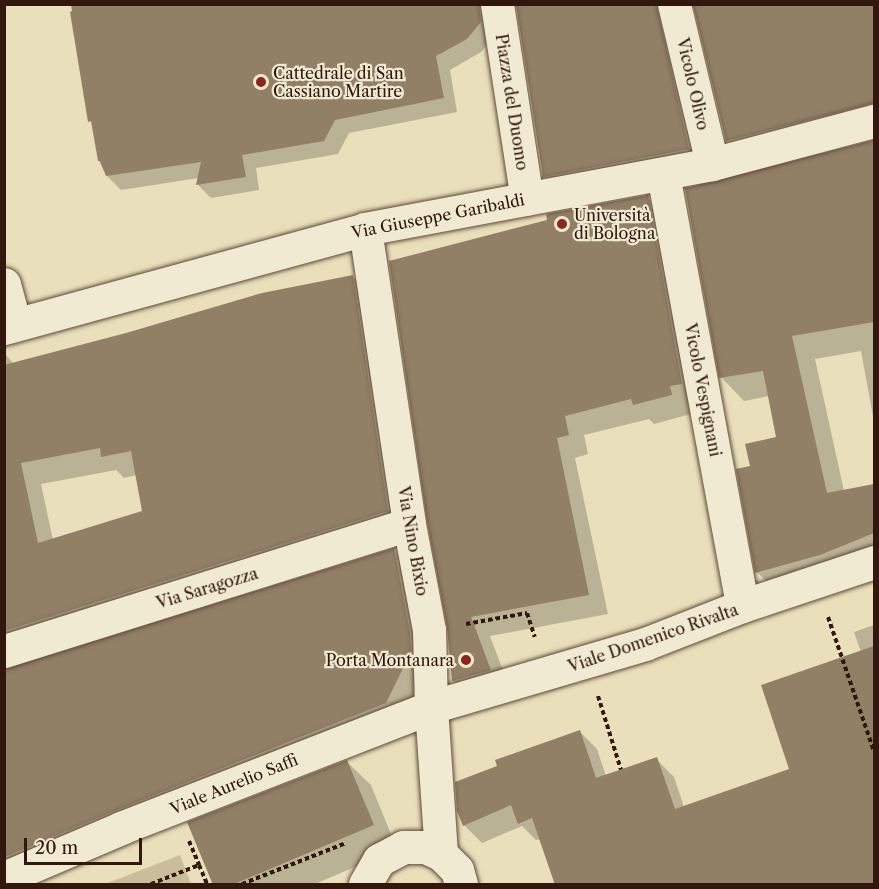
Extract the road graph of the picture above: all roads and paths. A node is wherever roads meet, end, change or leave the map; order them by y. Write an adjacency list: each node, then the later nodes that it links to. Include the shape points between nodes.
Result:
1 (497, 4): 6 (street, Piazza del Duomo)
2 (674, 4): 4 (street, Vicolo Olivo)
3 (874, 122): 4 (street, Via Giuseppe Garibaldi)
4 (712, 164): 5 (street, Via Giuseppe Garibaldi)
5 (663, 174): 6 (street, Via Giuseppe Garibaldi); 13 (street, Vicolo Vespignani)
6 (526, 199): 7 (street, Via Giuseppe Garibaldi)
7 (365, 229): 9 (street, Via Giuseppe Garibaldi); 10 (street, Via Nino Bixio)
8 (4, 284): 9 (street)
9 (10, 326)
10 (409, 524): 14 (street, Via Nino Bixio); 15 (street, Via Saragozza)
11 (874, 562): 12 (street, Viale Domenico Rivalta)
12 (816, 582): 13 (street, Viale Domenico Rivalta); 19 (path)
13 (742, 606): 16 (street, Viale Domenico Rivalta, via 645,644)
14 (429, 630): 16 (path, via 528,613); 18 (street, Via Nino Bixio)
15 (4, 651)
16 (545, 675): 18 (street, Viale Domenico Rivalta)
17 (597, 695): 20 (path)
18 (431, 707): 21 (street, Via Nino Bixio); 23 (street, Viale Aurelio Saffi)
19 (874, 751)
20 (621, 770)
21 (441, 854): 27 (street, via 425,847 403,847 379,860); 28 (street, via 457,870)
22 (313, 857): 26 (path)
23 (4, 878)
24 (151, 885): 25 (path, via 199,866)
25 (207, 885)
26 (242, 885)
27 (365, 885)
28 (461, 885)

